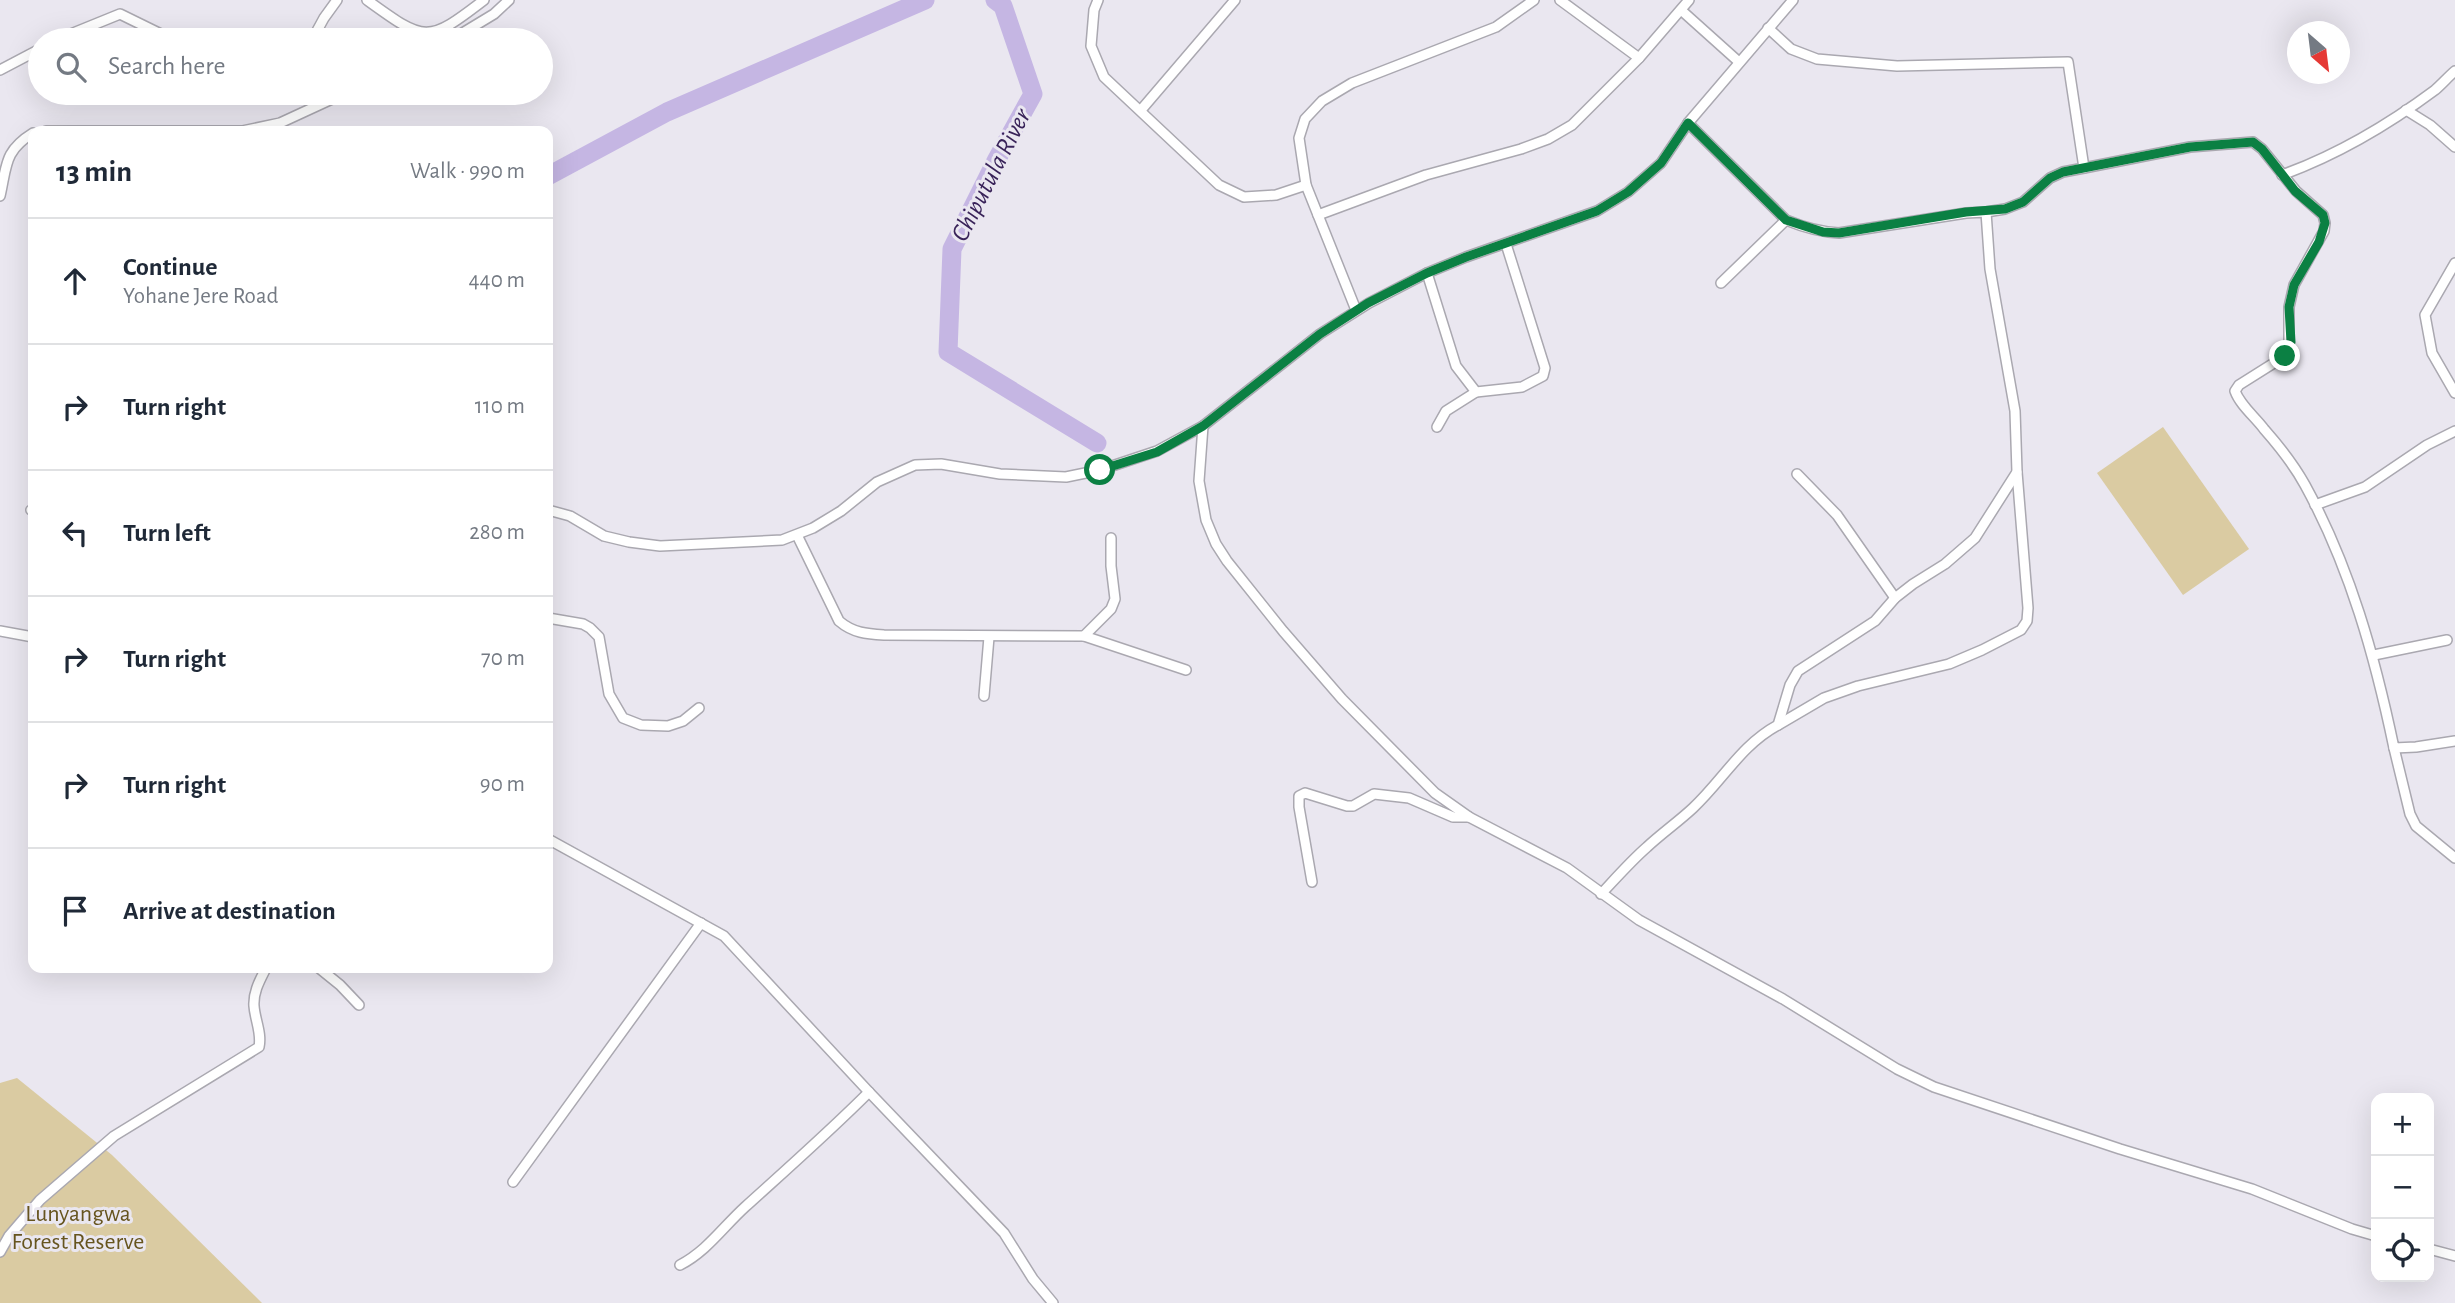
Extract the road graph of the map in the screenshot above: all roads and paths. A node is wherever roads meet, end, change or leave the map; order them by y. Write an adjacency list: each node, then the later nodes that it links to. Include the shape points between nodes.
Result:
1 (337, 0): 14 (street)
2 (367, 0): 15 (street)
3 (484, 0): 16 (street)
4 (509, 0): 17 (street)
5 (1098, 0): 25 (street, via 1091,46 1104,77)
6 (1235, 0): 25 (street)
7 (1534, 0): 33 (street, via 1496,27 1352,83 1322,101 1305,119 1299,138)
8 (1560, 0): 20 (street)
9 (1689, 0): 11 (street)
10 (1793, 0): 18 (street)
11 (1681, 10): 20 (street); 21 (street)
12 (86, 28): 13 (street, via 120,14)
13 (149, 28)
14 (320, 28)
15 (409, 28)
16 (443, 28)
17 (470, 28)
18 (1768, 28): 21 (street); 31 (street, via 1791,48 1817,59 1897,66 2068,62)
19 (28, 55): 22 (street)
20 (1639, 58): 36 (street, via 1572,125 1548,139 1426,175)
21 (1739, 62): 27 (street)
22 (0, 70)
23 (2455, 71): 26 (street)
24 (319, 105): 28 (street)
25 (1141, 110): 33 (street, via 1219,185 1244,197 1276,195)
26 (2406, 110): 30 (street); 32 (street, via 2330,156)
27 (1688, 123): 37 (street); 38 (street, via 1661,163 1628,192 1597,211)
28 (266, 126)
29 (28, 136): 34 (street, via 9,155)
30 (2455, 147)
31 (2084, 168): 32 (street, via 2190,147 2253,142); 35 (street, via 2050,178 2023,202)
32 (2282, 174): 50 (street, via 2323,215 2324,231 2294,285 2289,350 2235,391 2280,447)
33 (1306, 185): 36 (street)
34 (0, 196)
35 (1986, 212): 37 (street, via 1839,233); 48 (street, via 1990,269 2015,411)
36 (1318, 215): 42 (street)
37 (1786, 220): 41 (street)
38 (1506, 244): 40 (street); 43 (street, via 1545,368 1543,376 1522,387)
39 (2455, 263): 44 (street, via 2426,316 2432,353)
40 (1427, 273): 42 (street); 43 (street, via 1455,366)
41 (1721, 283)
42 (1356, 310): 45 (street)
43 (1476, 393): 46 (street, via 1446,411)
44 (2455, 393)
45 (1203, 426): 52 (street, via 1157,452 1066,477 915,465 877,482 841,511); 68 (street, via 1199,481 1206,520 1227,561 1342,699 1435,793)
46 (1437, 427)
47 (2455, 431): 50 (street, via 2365,487)
48 (2017, 471): 54 (street, via 1975,538 1945,565); 65 (street, via 2028,608 2021,630 1949,664 1858,685 1824,698)
49 (1797, 474): 54 (street, via 1837,515)
50 (2315, 505): 61 (street)
51 (553, 511): 52 (street, via 604,536 660,546 782,540)
52 (797, 535): 58 (street, via 839,621 847,628 884,635)
53 (1111, 538): 59 (street, via 1115,599)
54 (1895, 598): 65 (street, via 1875,621 1798,671)
55 (553, 619): 64 (street, via 583,624 599,638 609,694 623,718 668,726)
56 (0, 631): 57 (street)
57 (28, 636)
58 (989, 636): 59 (street); 63 (street)
59 (1084, 636): 62 (street)
60 (2446, 640): 61 (street)
61 (2374, 655): 67 (street)
62 (1186, 670)
63 (984, 696)
64 (699, 708)
65 (1778, 724): 72 (street, via 1743,750 1693,808)
66 (2455, 741): 67 (street)
67 (2394, 748): 70 (street, via 2416,826)
68 (1469, 817): 71 (street, via 1445,815 1409,798 1374,794 1347,806 1301,794 1299,807); 72 (street, via 1567,868)
69 (553, 842): 73 (street)
70 (2455, 858)
71 (1312, 883)
72 (1601, 894): 79 (street, via 1934,1087 2252,1189)
73 (701, 923): 77 (street, via 724,936); 78 (street)
74 (264, 973): 81 (street, via 255,993 258,1047 114,1136 40,1200)
75 (325, 973): 76 (street)
76 (359, 1004)
77 (869, 1092): 83 (street, via 698,1255); 84 (street, via 1004,1233)
78 (513, 1182)
79 (2371, 1235)
80 (2434, 1250): 82 (street)
81 (0, 1252)
82 (2455, 1256)
83 (680, 1265)
84 (1053, 1303)

